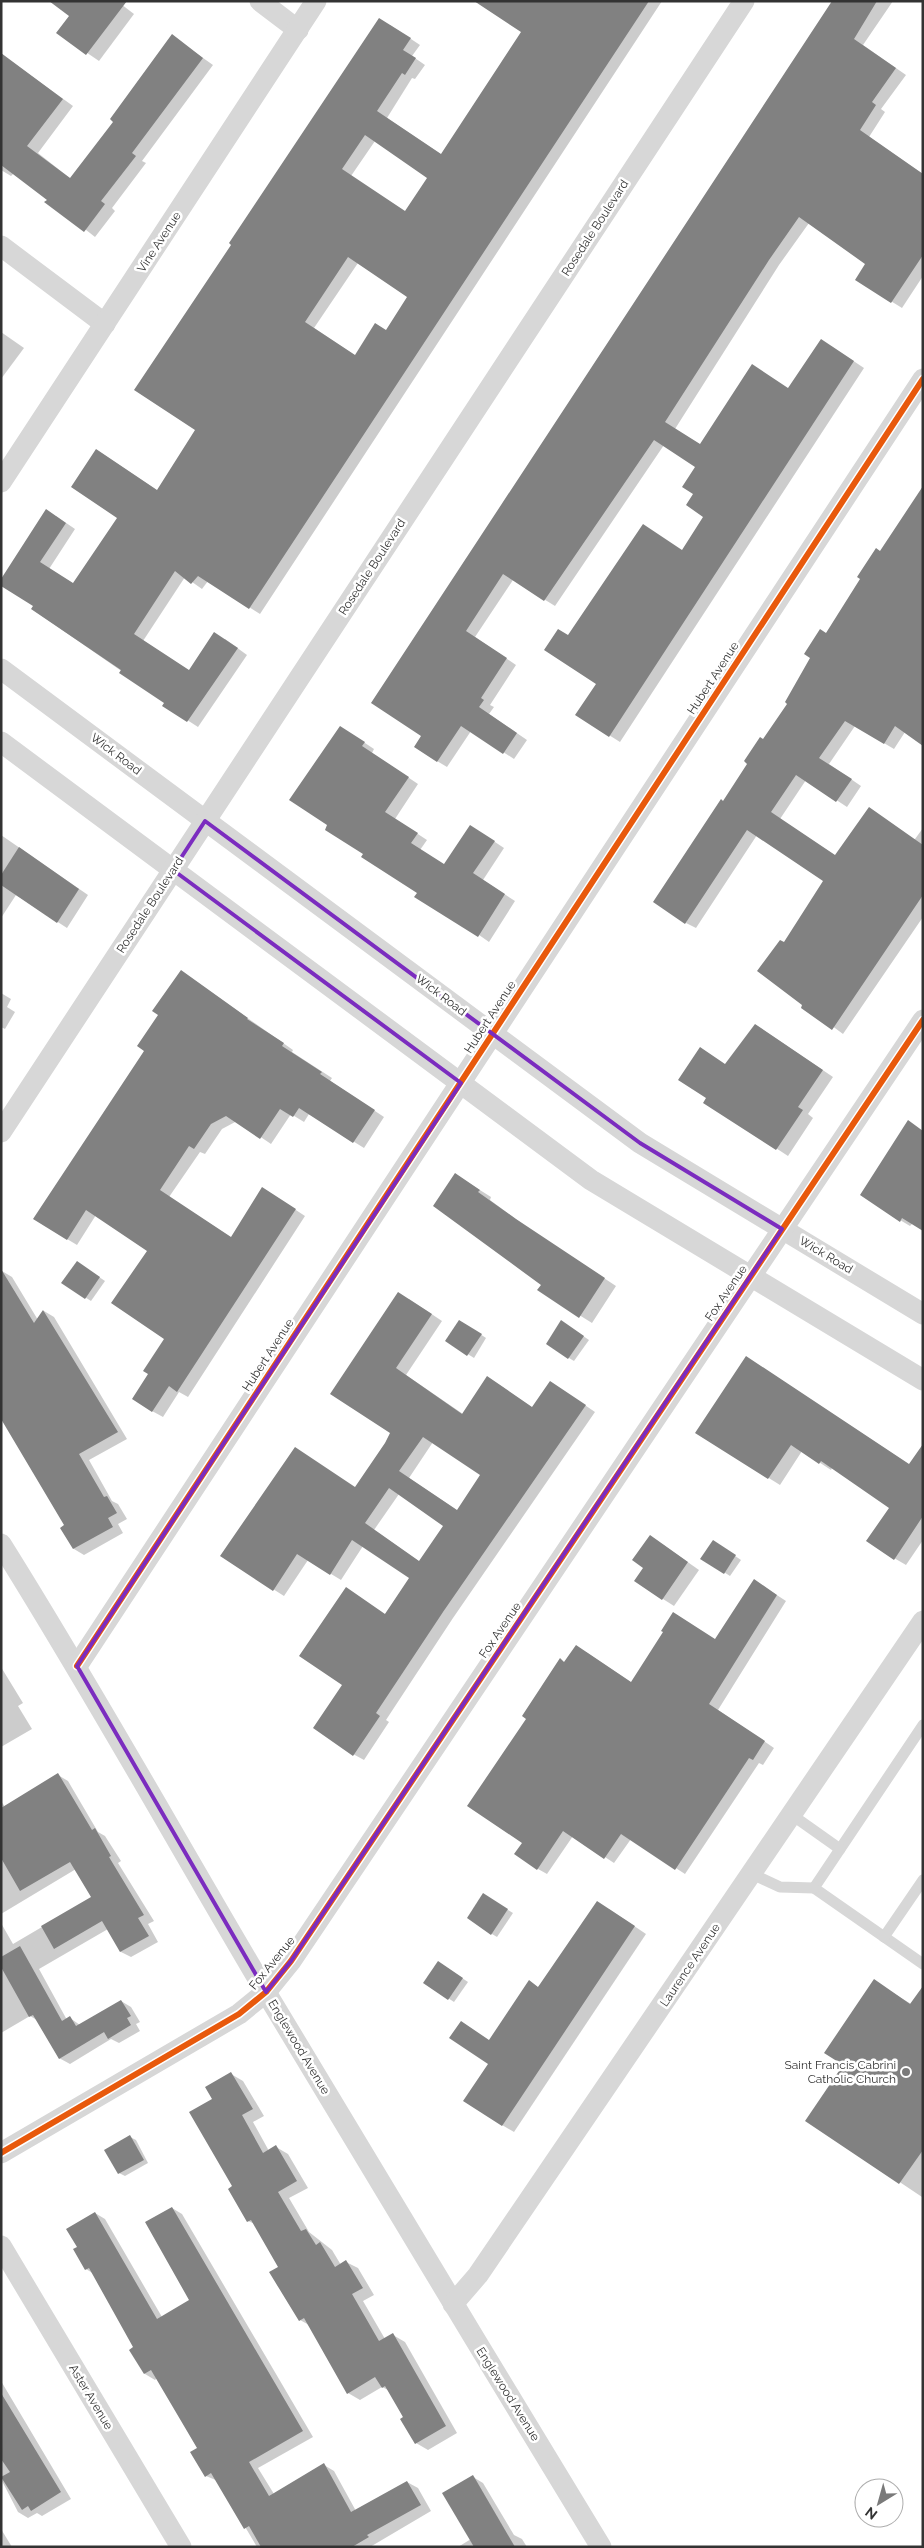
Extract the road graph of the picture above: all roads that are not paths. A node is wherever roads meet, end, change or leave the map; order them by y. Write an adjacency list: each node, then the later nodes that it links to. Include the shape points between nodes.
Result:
1 (260, 1): 4 (street)
2 (316, 1): 4 (street, Vine Avenue)
3 (744, 1): 11 (street, Rosedale Boulevard)
4 (298, 30): 6 (street, Vine Avenue)
5 (1, 246): 6 (street)
6 (105, 324): 8 (street, Vine Avenue)
7 (923, 379): 14 (street, Hubert Avenue)
8 (2, 478)
9 (1, 669): 11 (street, Wick Road)
10 (1, 742): 12 (street)
11 (205, 821): 12 (street, Rosedale Boulevard); 14 (street, Wick Road)
12 (173, 870): 15 (street); 16 (street, Rosedale Boulevard)
13 (923, 1020): 17 (street, Fox Avenue)
14 (493, 1034): 15 (street, Hubert Avenue); 17 (street, Wick Road, via 640,1143)
15 (460, 1083): 18 (street, via 591,1180); 23 (street, Hubert Avenue)
16 (1, 1132)
17 (782, 1229): 18 (street, Fox Avenue); 19 (street, Wick Road)
18 (750, 1278): 20 (street); 32 (street, Fox Avenue, via 291,1961)
19 (923, 1314)
20 (923, 1380)
21 (1, 1544): 23 (street, Englewood Avenue)
22 (923, 1621): 25 (street, Laurence Avenue)
23 (77, 1666): 32 (street, Englewood Avenue)
24 (923, 1725): 26 (lane)
25 (792, 1815): 26 (lane); 27 (street, Laurence Avenue)
26 (840, 1849): 29 (lane)
27 (752, 1874): 29 (lane, via 780,1887); 35 (street, Laurence Avenue, via 478,2275)
28 (923, 1880): 30 (lane)
29 (814, 1888): 30 (lane)
30 (884, 1937): 31 (lane)
31 (923, 1964)
32 (266, 1992): 33 (street, Fox Avenue, via 239,2014); 35 (street, Englewood Avenue)
33 (1, 2153)
34 (1, 2246): 36 (street, Aster Avenue)
35 (452, 2304): 37 (street, Englewood Avenue)
36 (181, 2547)
37 (601, 2547)

